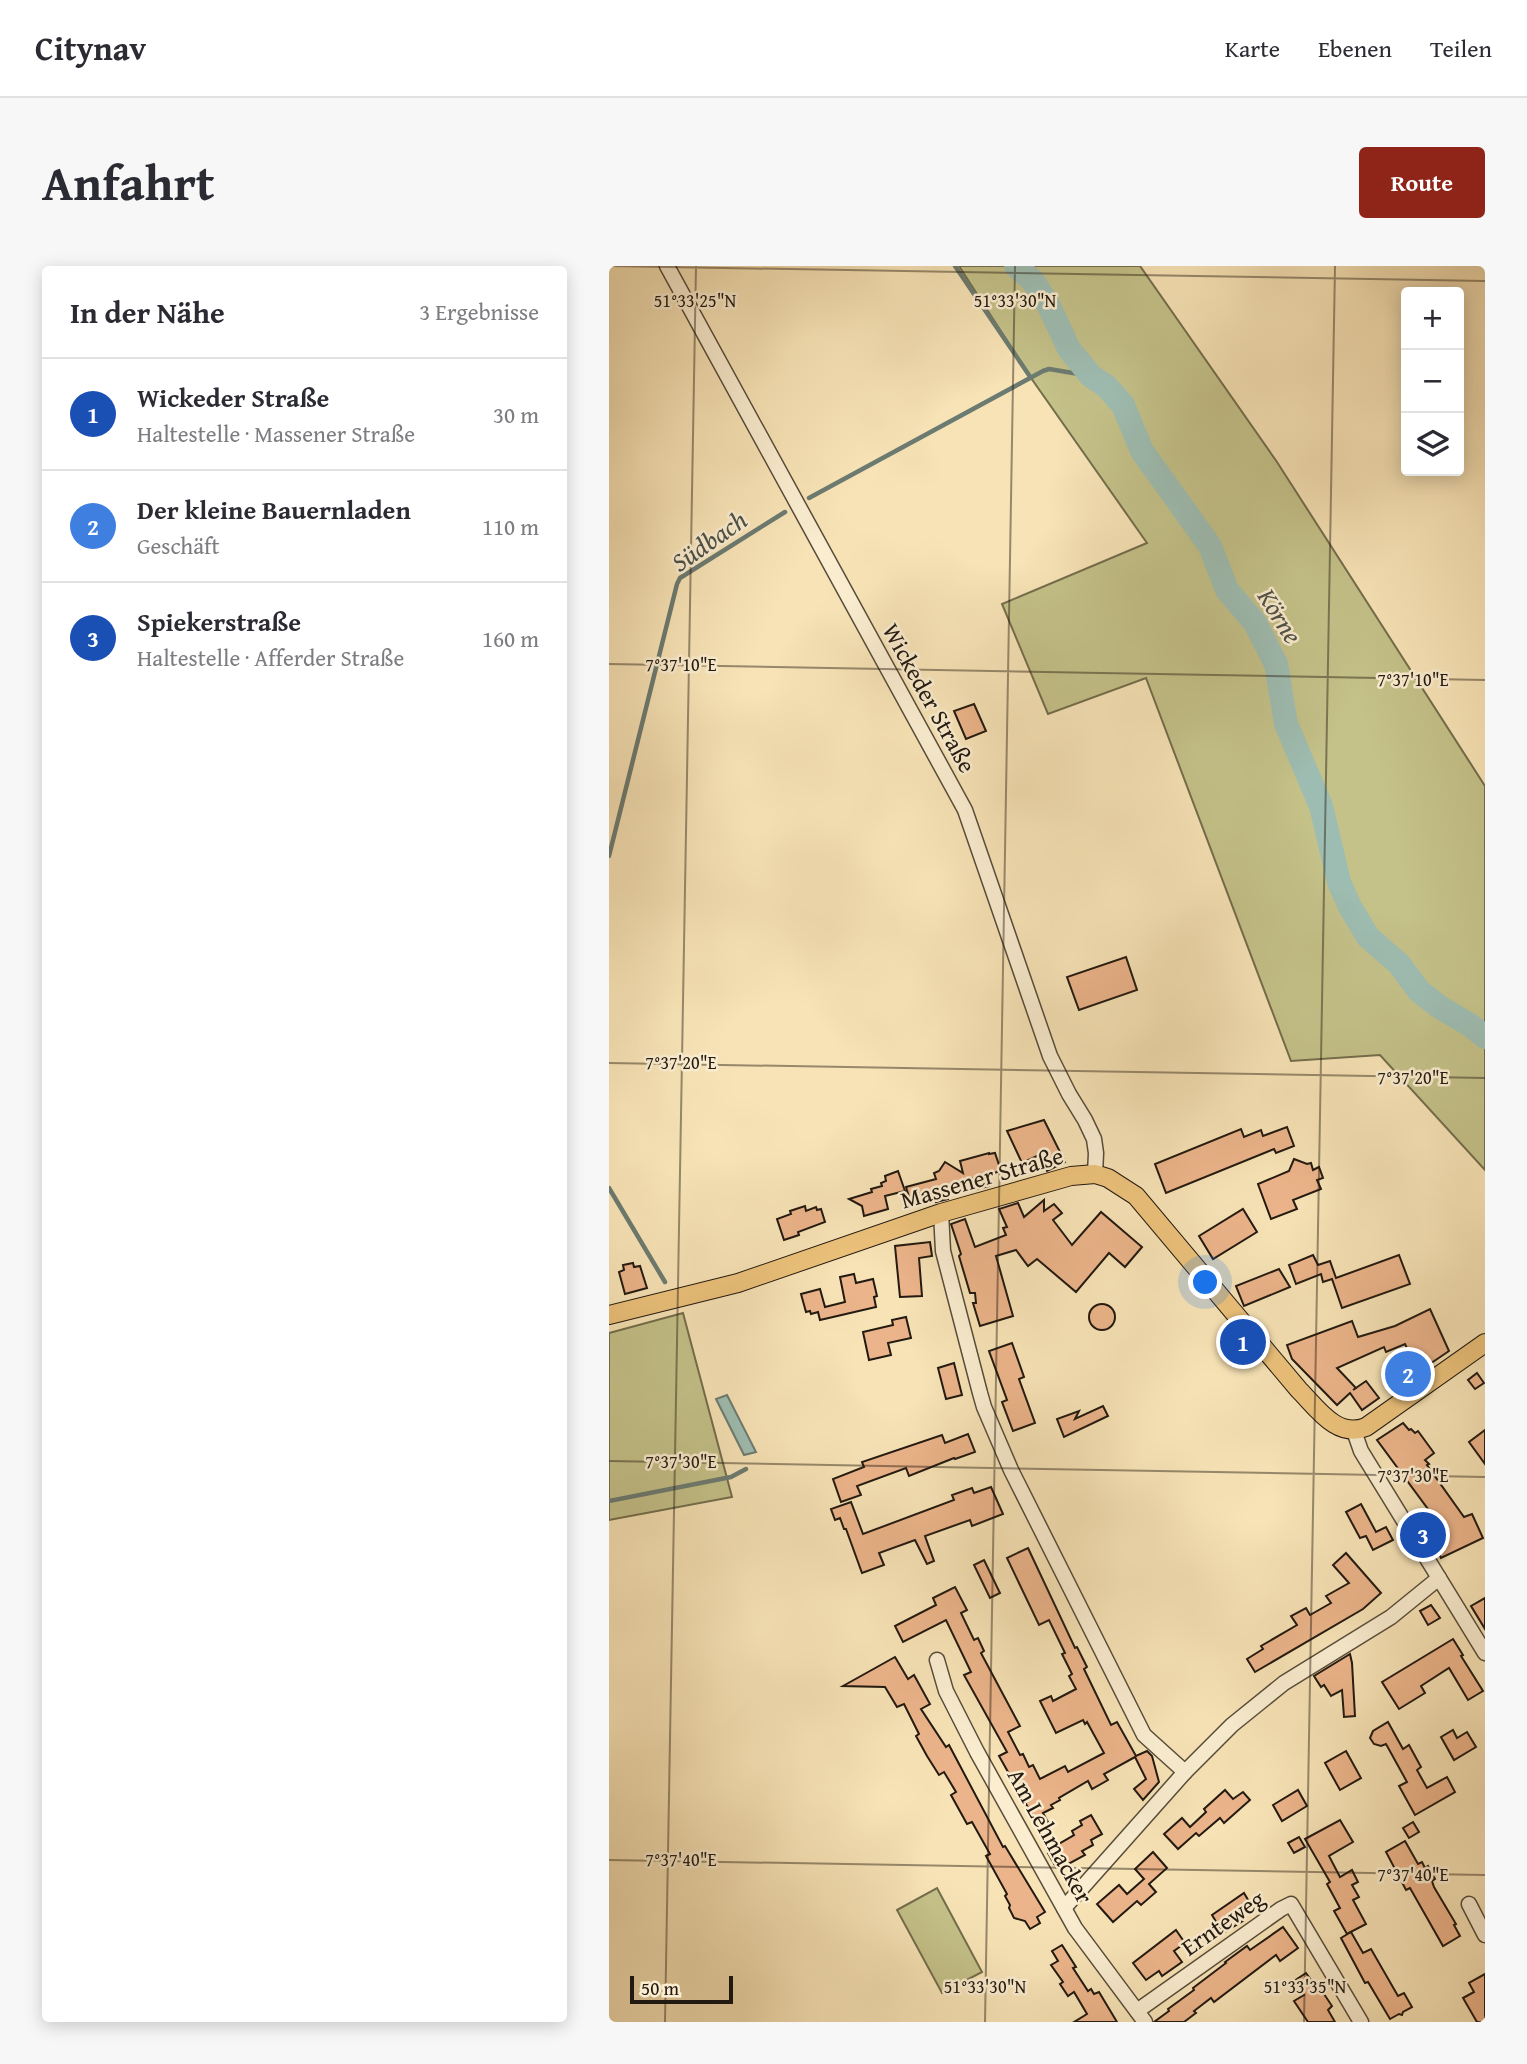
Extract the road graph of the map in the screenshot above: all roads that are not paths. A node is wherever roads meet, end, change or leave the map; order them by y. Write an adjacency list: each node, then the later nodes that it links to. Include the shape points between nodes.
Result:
1 (667, 266): 2 (street, Wickeder Straße, via 965,810 1050,1056 1094,1139)
2 (1095, 1174): 3 (main road, Massener Straße, via 1070,1176); 6 (main road, Massener Straße, via 1136,1196 1299,1390 1327,1418)
3 (941, 1213): 4 (main road, Massener Straße, via 738,1283); 10 (street, via 943,1251 980,1394 1011,1470 1144,1735)
4 (609, 1315)
5 (1485, 1343): 6 (main road, via 1375,1422)
6 (1353, 1431): 7 (street)
7 (1439, 1578): 8 (street); 10 (street, via 1391,1617 1283,1683)
8 (1485, 1653)
9 (937, 1660): 12 (street, Am Lehmacker, via 946,1691 977,1752)
10 (1185, 1772): 12 (street)
11 (1469, 1904): 13 (street)
12 (1065, 1908): 14 (street, Am Lehmacker)
13 (1485, 1935)
14 (1142, 2017): 15 (street, Ernteweg, via 1291,1904)
15 (1361, 2022)

